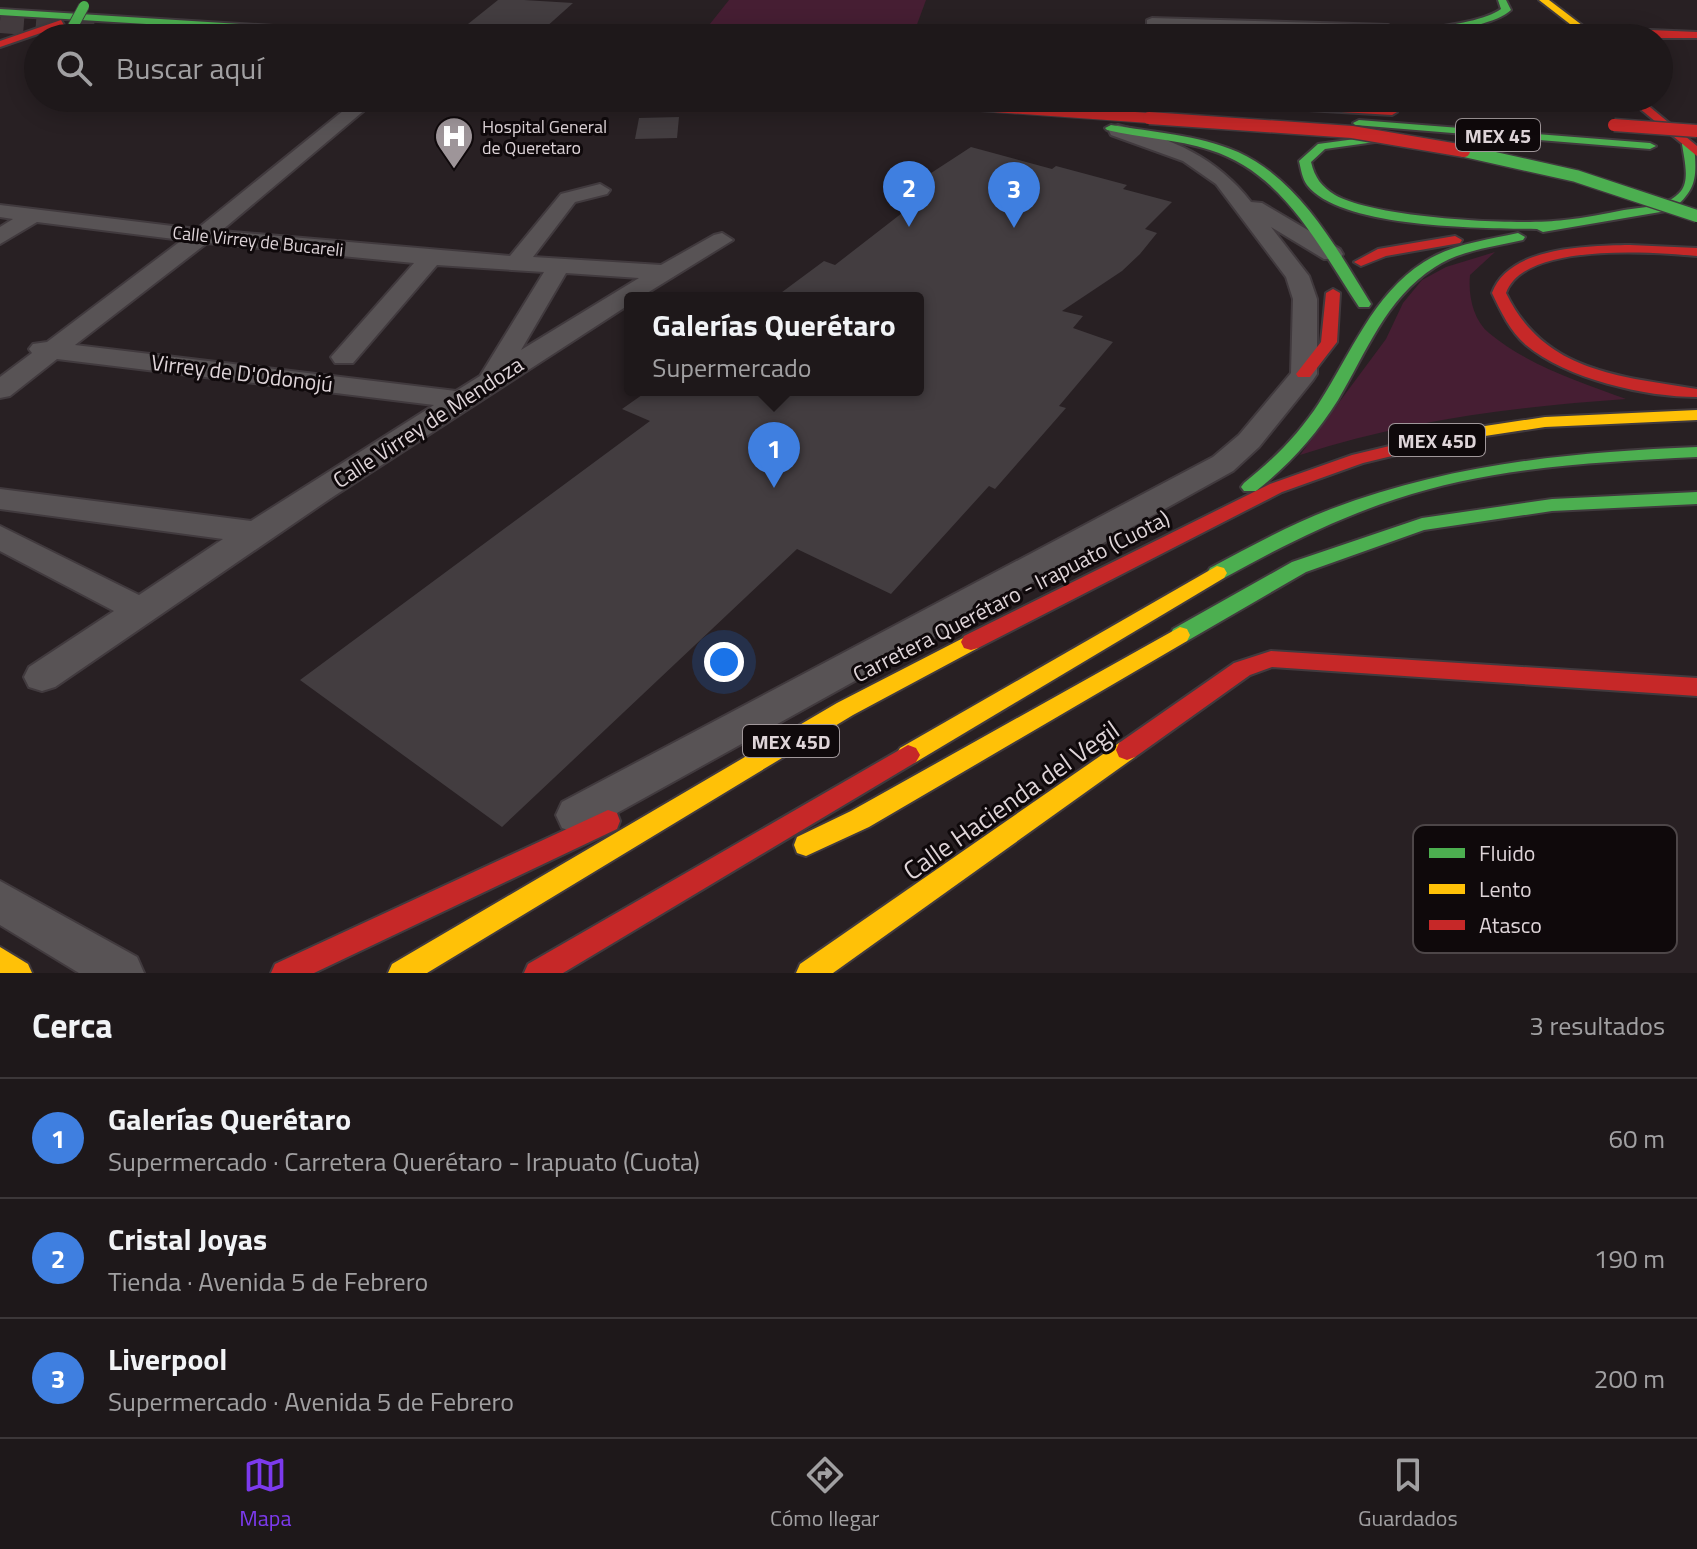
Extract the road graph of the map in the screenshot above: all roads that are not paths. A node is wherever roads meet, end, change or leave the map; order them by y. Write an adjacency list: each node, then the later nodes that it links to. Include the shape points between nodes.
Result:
1 (94, 0): 9 (main road, bridge)
2 (117, 0): 5 (main road)
3 (1502, 0): 11 (main road, via 1506,10 1501,17)
4 (1543, 0): 12 (main road)
5 (77, 8): 7 (main road); 8 (main road); 10 (main road)
6 (0, 12): 7 (main road)
7 (39, 14): 13 (main road)
8 (45, 24)
9 (74, 24)
10 (258, 24)
11 (1476, 24)
12 (1575, 24)
13 (0, 27)
14 (24, 34): 17 (main road)
15 (1673, 34): 16 (main road)
16 (1697, 35)
17 (0, 46): 18 (main road)
18 (24, 49)
19 (329, 112): 43 (street)
20 (353, 112): 44 (street)
21 (977, 112): 31 (main road)
22 (982, 112): 30 (main road, via 1158,125)
23 (1068, 112): 41 (main road, MEX 45, bridge, via 1352,132 1499,157)
24 (1222, 112): 30 (main road)
25 (1388, 112): 34 (main road, MEX 45)
26 (1389, 112): 29 (main road)
27 (1651, 112): 33 (main road)
28 (1559, 120): 29 (main road)
29 (1586, 124): 33 (main road, bridge, via 1614,125)
30 (1402, 126): 32 (main road)
31 (1108, 128): 38 (street, via 1208,166); 48 (main road, via 1184,140 1247,161 1271,177)
32 (1532, 139): 33 (main road); 42 (main road, via 1356,140 1314,151 1304,168 1327,195 1378,214)
33 (1695, 144): 42 (main road, via 1696,178 1684,200)
34 (1595, 161)
35 (1667, 184): 37 (main road)
36 (600, 190): 50 (street, via 568,198)
37 (1697, 196)
38 (1242, 201): 48 (street); 61 (street, via 1297,276 1305,299)
39 (0, 211): 40 (street, Calle Virrey de Bucareli)
40 (35, 214): 43 (street, Calle Virrey de Bucareli); 45 (street)
41 (1697, 216)
42 (1571, 225): 51 (main road, via 1411,246); 57 (main road, via 1432,262 1389,297)
43 (174, 233): 44 (street, Calle Virrey de Bucareli); 58 (street)
44 (202, 236): 49 (street, Calle Virrey de Bucareli); 58 (street)
45 (0, 237)
46 (722, 240): 53 (street, Calle Virrey de Mendoza)
47 (1697, 252): 64 (main road, via 1604,252 1527,265 1507,276 1499,293 1513,324 1560,358 1629,385)
48 (1332, 254): 57 (main road)
49 (431, 258): 50 (street, Calle Virrey de Bucareli); 59 (street)
50 (517, 262): 52 (street, Calle Virrey de Bucareli)
51 (1361, 262)
52 (560, 264): 53 (street, Calle Virrey de Bucareli); 62 (street)
53 (663, 272): 54 (street, Calle Virrey de Mendoza)
54 (632, 292)
55 (1333, 293): 61 (main road, via 1329,342)
56 (624, 297): 62 (street, Calle Virrey de Mendoza)
57 (1373, 322): 70 (main road, via 1329,402 1298,444 1263,477)
58 (37, 349): 60 (street); 63 (street); 65 (street, Virrey de D'Odonojú)
59 (344, 357)
60 (0, 365)
61 (1304, 374): 85 (street, via 1223,464)
62 (490, 382): 65 (street, Calle Virrey de Mendoza)
63 (0, 390)
64 (1697, 394)
65 (461, 400): 71 (street, Calle Virrey de Mendoza)
66 (1697, 415): 70 (main road, Carretera Querétaro - Irapuato (Cuota) / MEX 45D, via 1545,422 1458,435 1358,459 1276,488)
67 (1697, 452): 87 (main road, MEX 45D, via 1515,465 1411,486 1268,543)
68 (1697, 498): 79 (main road, via 1552,505 1422,524 1299,567 860,819)
69 (0, 499): 71 (street)
70 (1191, 529): 76 (main road, Carretera Querétaro - Irapuato (Cuota) / MEX 45D)
71 (256, 533): 73 (street, Calle Virrey de Mendoza)
72 (0, 537): 73 (street)
73 (138, 609): 74 (street, Calle Virrey de Mendoza)
74 (42, 677)
75 (1697, 687): 88 (main road, Calle Hacienda del Vegil, via 1271,659 1242,669)
76 (845, 709): 77 (main road); 86 (main road, Carretera Querétaro - Irapuato (Cuota) / MEX 45D)
77 (673, 790)
78 (630, 810): 85 (main road)
79 (790, 853)
80 (735, 879): 87 (main road)
81 (0, 901): 83 (street)
82 (0, 960): 84 (main road)
83 (91, 966)
84 (18, 973)
85 (284, 973)
86 (402, 973)
87 (540, 973)
88 (810, 973)

